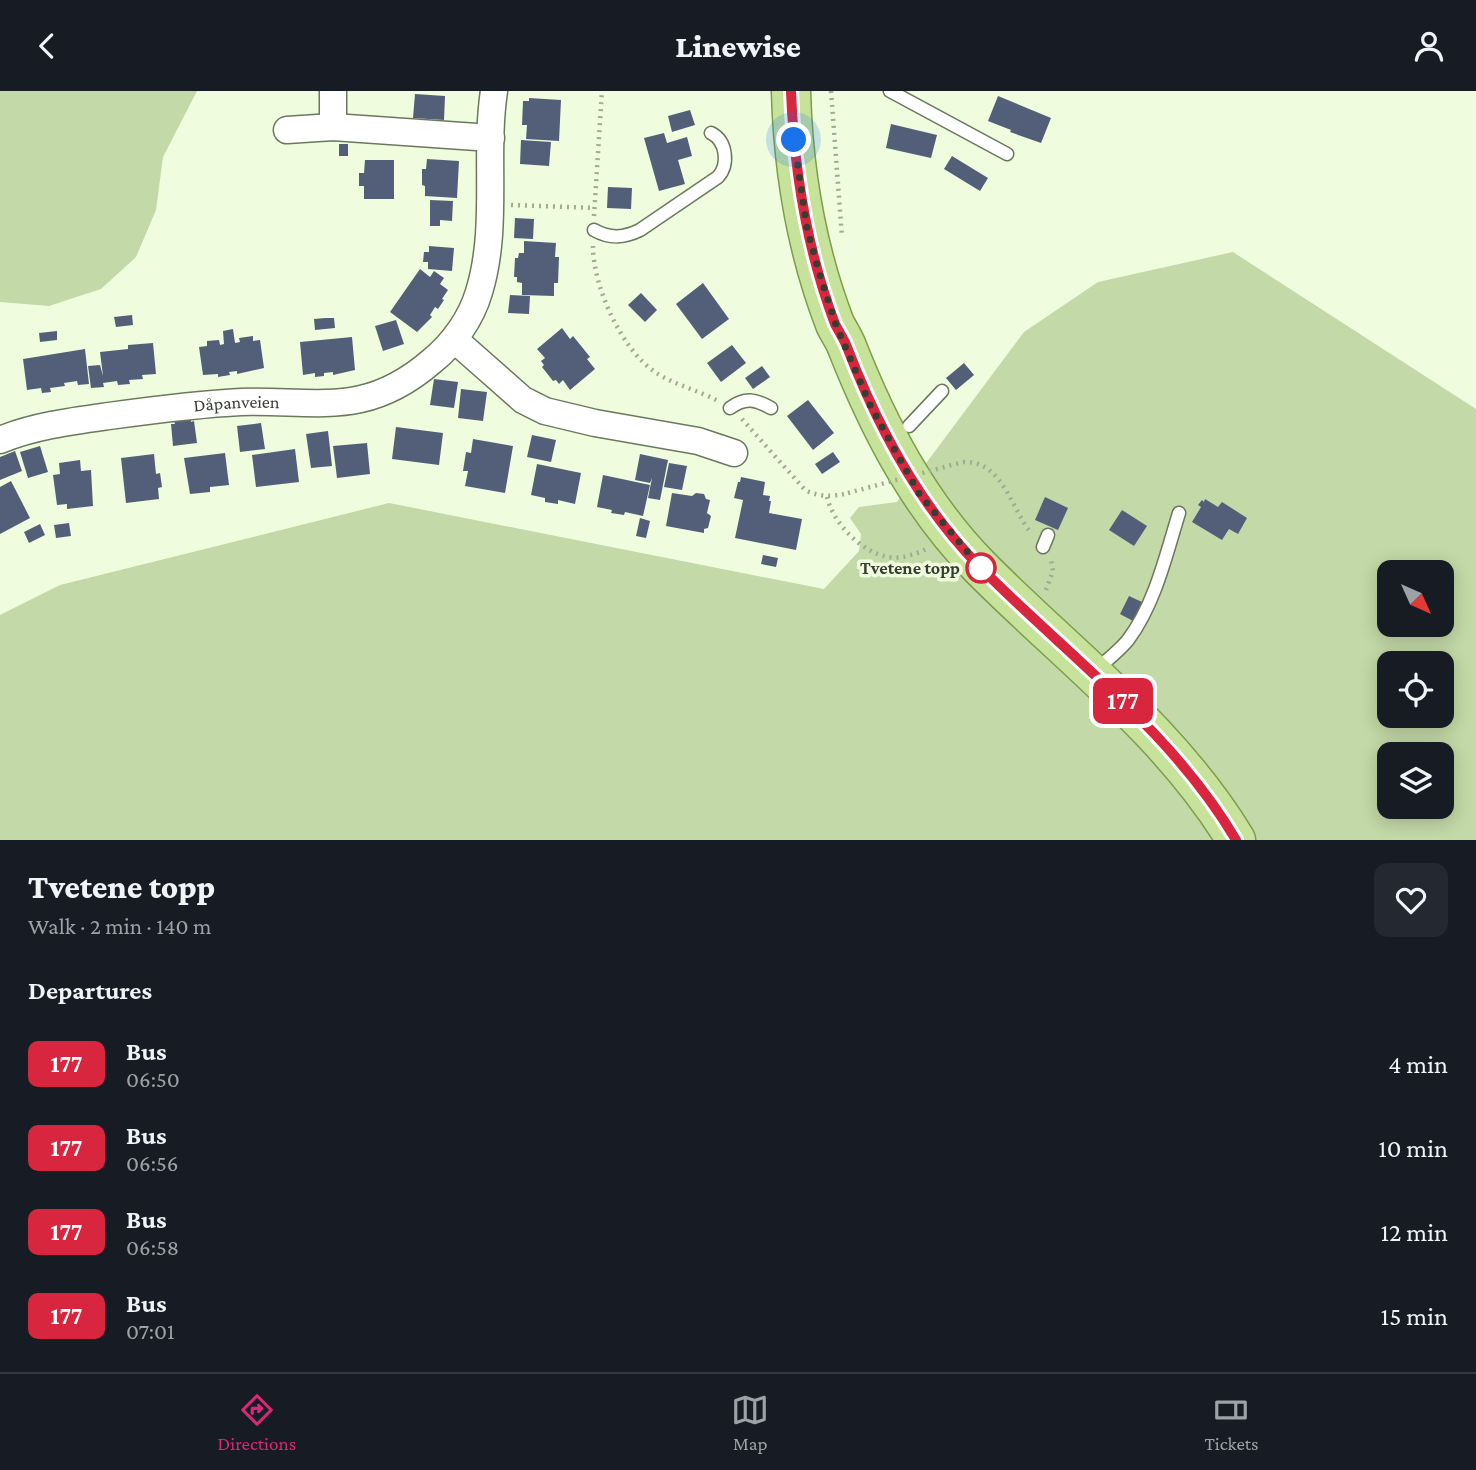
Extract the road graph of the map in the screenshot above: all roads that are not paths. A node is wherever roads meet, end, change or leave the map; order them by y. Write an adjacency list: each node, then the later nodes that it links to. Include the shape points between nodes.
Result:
1 (333, 91): 6 (street)
2 (494, 91): 9 (street, Dåpanveien)
3 (791, 91): 13 (main road, via 807,228 836,325)
4 (816, 91): 13 (main road, via 821,187)
5 (890, 91): 10 (lane)
6 (333, 127): 7 (street); 9 (street)
7 (288, 130)
8 (711, 133): 11 (lane, via 721,141 726,159 718,177 628,236)
9 (491, 138): 12 (street, Dåpanveien, via 486,260 479,294)
10 (1007, 154)
11 (594, 230)
12 (455, 340): 18 (street, Dåpanveien, via 400,386 370,398 318,404 242,402 161,408 71,422); 19 (street, via 523,400 545,411 698,441)
13 (846, 343): 21 (main road, via 871,407 920,495 988,575)
14 (942, 391): 17 (lane)
15 (730, 408): 16 (lane, via 751,399)
16 (771, 408)
17 (909, 426)
18 (0, 440)
19 (734, 453)
20 (1179, 513): 21 (lane, via 1141,619 1127,641)
21 (1094, 673): 22 (main road, via 1178,761)
22 (1236, 840)

